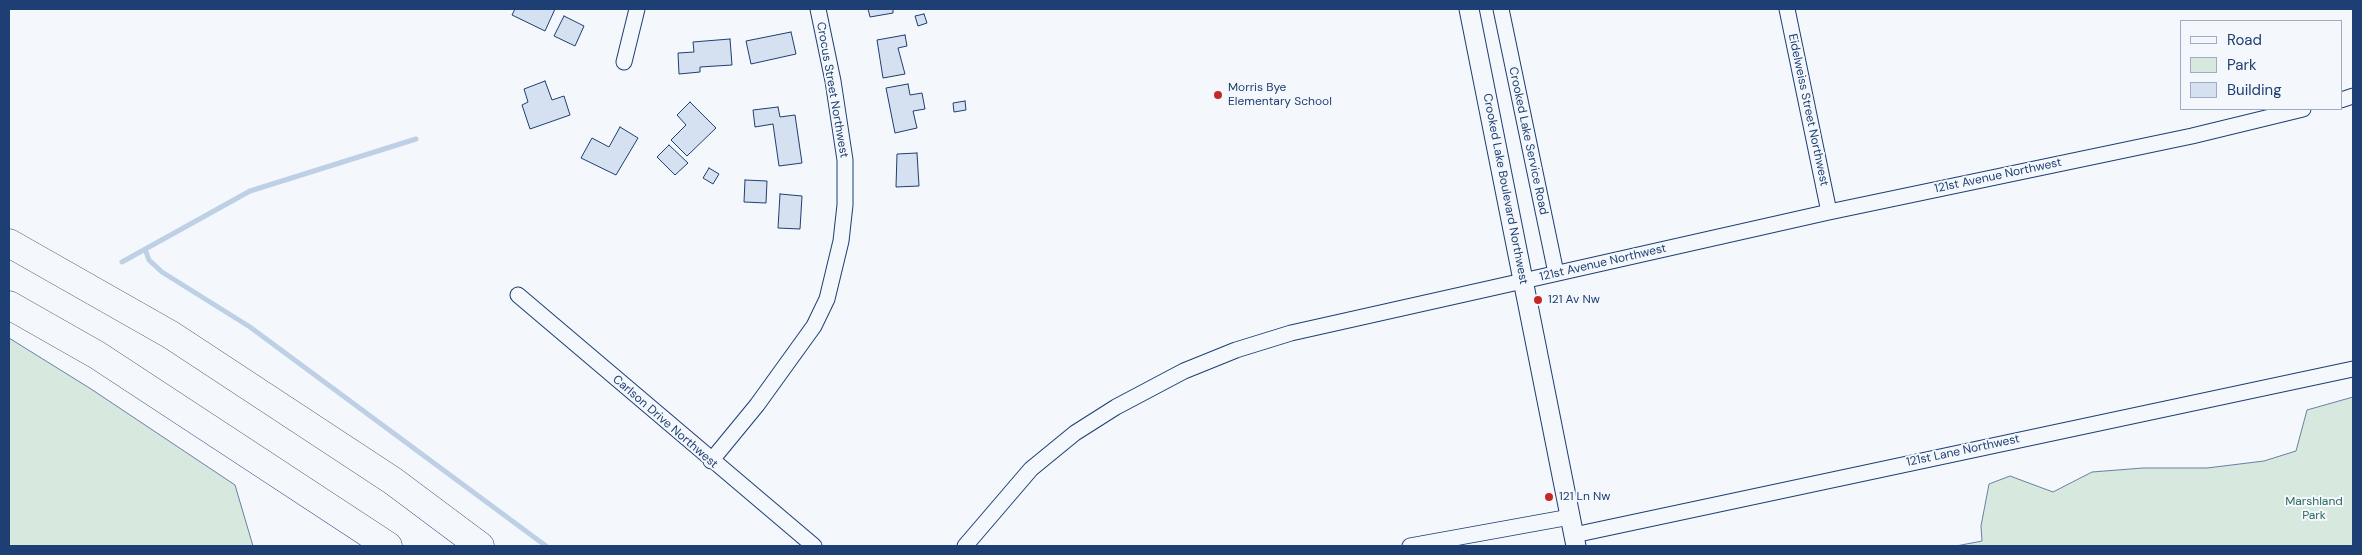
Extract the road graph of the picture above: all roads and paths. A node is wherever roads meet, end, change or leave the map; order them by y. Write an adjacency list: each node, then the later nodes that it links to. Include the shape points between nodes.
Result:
1 (637, 9): 6 (street)
2 (818, 9): 15 (street, Crocus Street Northwest, via 845,160 842,241 826,299 814,326 757,405)
3 (1469, 9): 11 (street, Crooked Lake Boulevard Northwest)
4 (1501, 9): 10 (street, Crooked Lake Service Road)
5 (1788, 9): 8 (street, Eidelweiss Street Northwest)
6 (624, 62)
7 (2299, 110): 8 (street, 121st Avenue Northwest, via 2192,136)
8 (1829, 212): 10 (street, 121st Avenue Northwest)
9 (9, 243): 18 (highway, via 171,335 393,481)
10 (1556, 273): 11 (street, 121st Avenue Northwest)
11 (1523, 280): 16 (street, Crooked Lake Boulevard Northwest); 20 (street, 121st Avenue Northwest, via 1291,333 1184,371 1075,433 1031,469)
12 (518, 295): 15 (street, Carlson Drive Northwest)
13 (9, 305): 17 (highway, via 97,356)
14 (2353, 369): 16 (street, 121st Lane Northwest)
15 (711, 461): 19 (street, Carlson Drive Northwest)
16 (1573, 533): 21 (street, 121st Lane Northwest)
17 (388, 546)
18 (480, 546)
19 (814, 546)
20 (965, 546)
21 (1410, 546)

